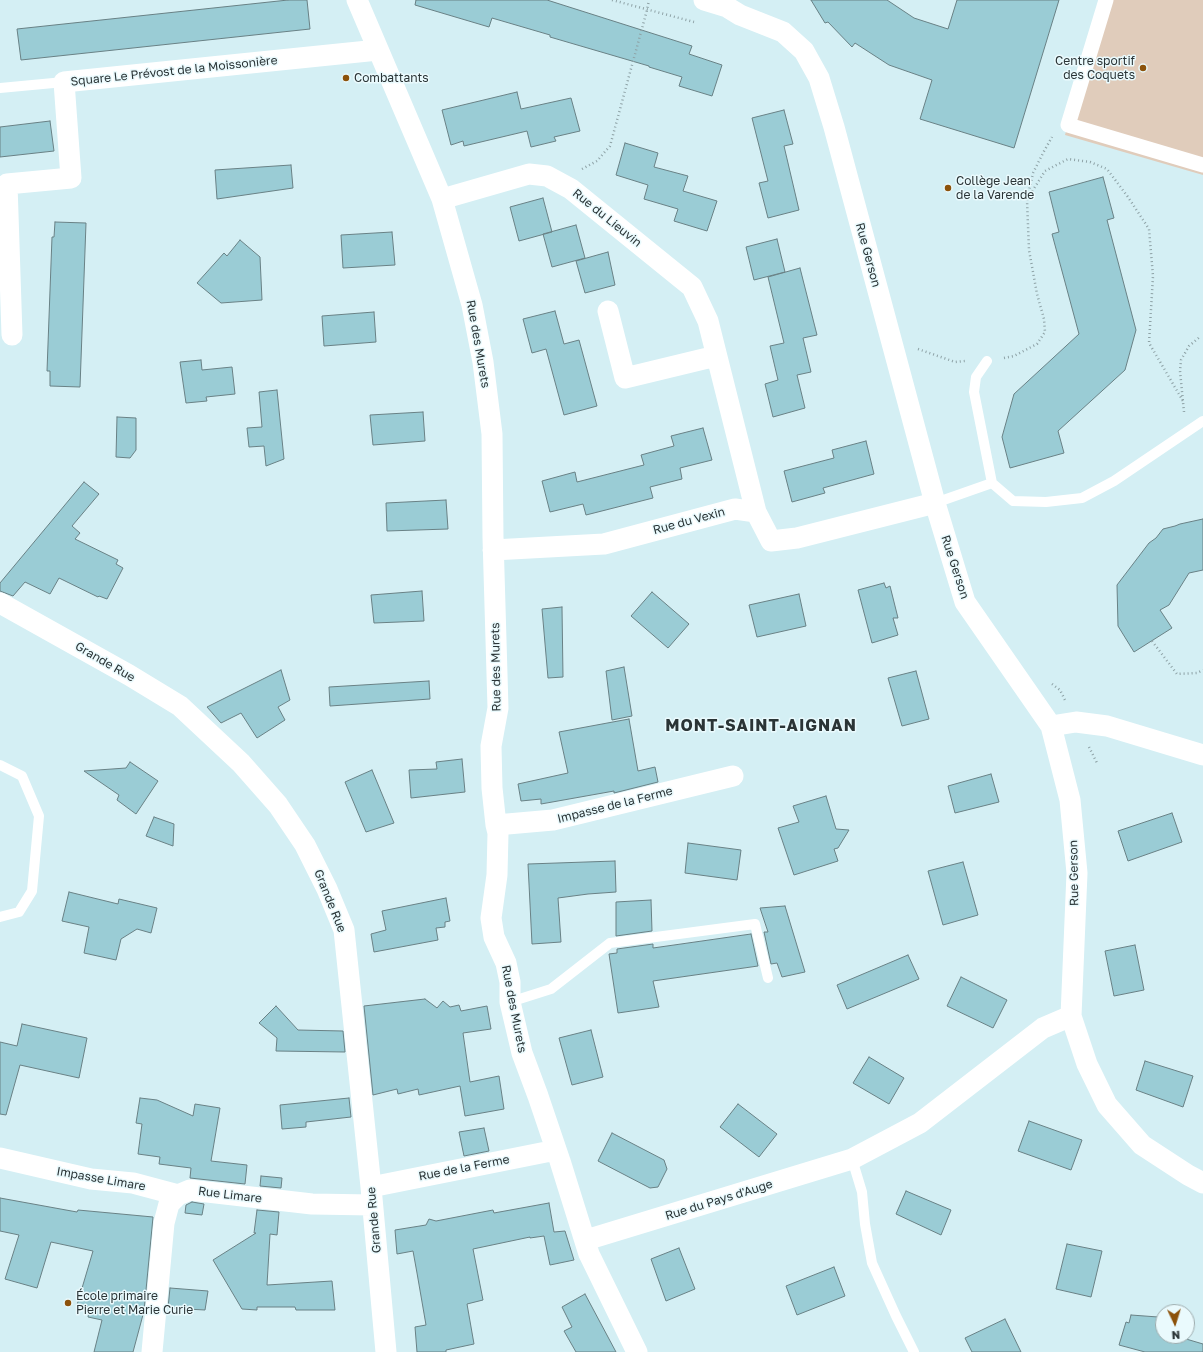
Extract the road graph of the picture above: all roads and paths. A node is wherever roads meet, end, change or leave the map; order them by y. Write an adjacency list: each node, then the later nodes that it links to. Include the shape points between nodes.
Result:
1 (357, 0): 8 (street, Rue des Murets)
2 (612, 0): 6 (path)
3 (649, 0): 6 (path)
4 (704, 0): 21 (street, Rue Gerson, via 727,7 740,15 783,32 804,50 819,78)
5 (1106, 0): 11 (street)
6 (647, 10): 7 (path); 13 (path, via 610,146 597,160 574,173)
7 (699, 24)
8 (378, 50): 9 (street, Square Le Prévost de la Moissonière); 15 (street, Rue des Murets)
9 (64, 82): 10 (lane); 14 (street, Square Le Prévost de la Moissonière, via 71,178)
10 (0, 88)
11 (1068, 125): 12 (street); 16 (path, via 1054,134 1043,153 1033,173)
12 (1203, 165)
13 (563, 184): 15 (street, Rue du Lieuvin, via 547,176 529,174); 22 (street, Rue du Lieuvin, via 692,287 708,321)
14 (4, 185): 17 (street, Square Le Prévost de la Moissonière)
15 (442, 198): 30 (street, Rue des Murets, via 472,305 483,362 492,434)
16 (1027, 200): 23 (path, via 1029,250 1045,332 1037,344 1014,356); 24 (path, via 1045,171 1068,159 1090,162 1107,169 1149,229 1153,276 1149,343)
17 (5, 279): 19 (street, Square Le Prévost de la Moissonière)
18 (608, 311): 22 (street, via 625,378)
19 (12, 335)
20 (1201, 336): 24 (path, via 1189,346 1181,360)
21 (895, 352): 23 (path, via 915,348 955,362); 28 (street, Rue Gerson)
22 (716, 356): 29 (street, Rue du Lieuvin)
23 (987, 361): 27 (lane, via 976,377 974,392)
24 (1183, 401): 26 (path)
25 (1203, 421): 26 (lane)
26 (1186, 432): 27 (lane, via 1082,498 1046,502 1014,501)
27 (992, 483): 28 (lane)
28 (935, 503): 29 (street, via 797,538 770,541); 34 (street, Rue Gerson, via 965,602)
29 (756, 512): 30 (street, Rue du Vexin, via 735,509 604,544)
30 (493, 550): 38 (street, Rue des Murets, via 498,708 491,753)
31 (0, 603): 48 (street, Grande Rue, via 180,706 241,763 278,805 305,845 344,930)
32 (1152, 641): 33 (path, via 1177,674 1197,673)
33 (1203, 670)
34 (1051, 726): 35 (street, via 1076,722 1107,726); 42 (street, Rue Gerson, via 1070,800 1077,873)
35 (1203, 755)
36 (0, 765): 39 (lane, via 22,776 39,816 32,891 19,912)
37 (733, 776): 38 (street, Impasse de la Ferme, via 553,820)
38 (496, 825): 41 (street, Rue des Murets, via 497,875 491,918 494,937 506,963 510,982)
39 (0, 917)
40 (768, 978): 41 (lane, via 755,924 610,943 551,989)
41 (510, 1002): 43 (street, Rue des Murets, via 522,1053)
42 (1071, 1016): 45 (street, Rue du Pays d'Auge, via 1043,1028 920,1123); 46 (street, Rue Gerson, via 1087,1064 1107,1105 1142,1145)
43 (556, 1150): 48 (street, Rue de la Ferme); 49 (street, Rue des Murets)
44 (0, 1158): 47 (street, Impasse Limare, via 91,1179 133,1183)
45 (852, 1159): 49 (street, Rue du Pays d'Auge); 53 (lane, via 862,1192 872,1263)
46 (1203, 1183)
47 (178, 1195): 48 (street, Rue Limare, via 190,1190 312,1204); 50 (street, via 169,1204 164,1223)
48 (372, 1196): 51 (street, Grande Rue)
49 (586, 1240): 52 (street, Rue des Murets, via 589,1254)
50 (152, 1352)
51 (386, 1352)
52 (637, 1352)
53 (914, 1352)

